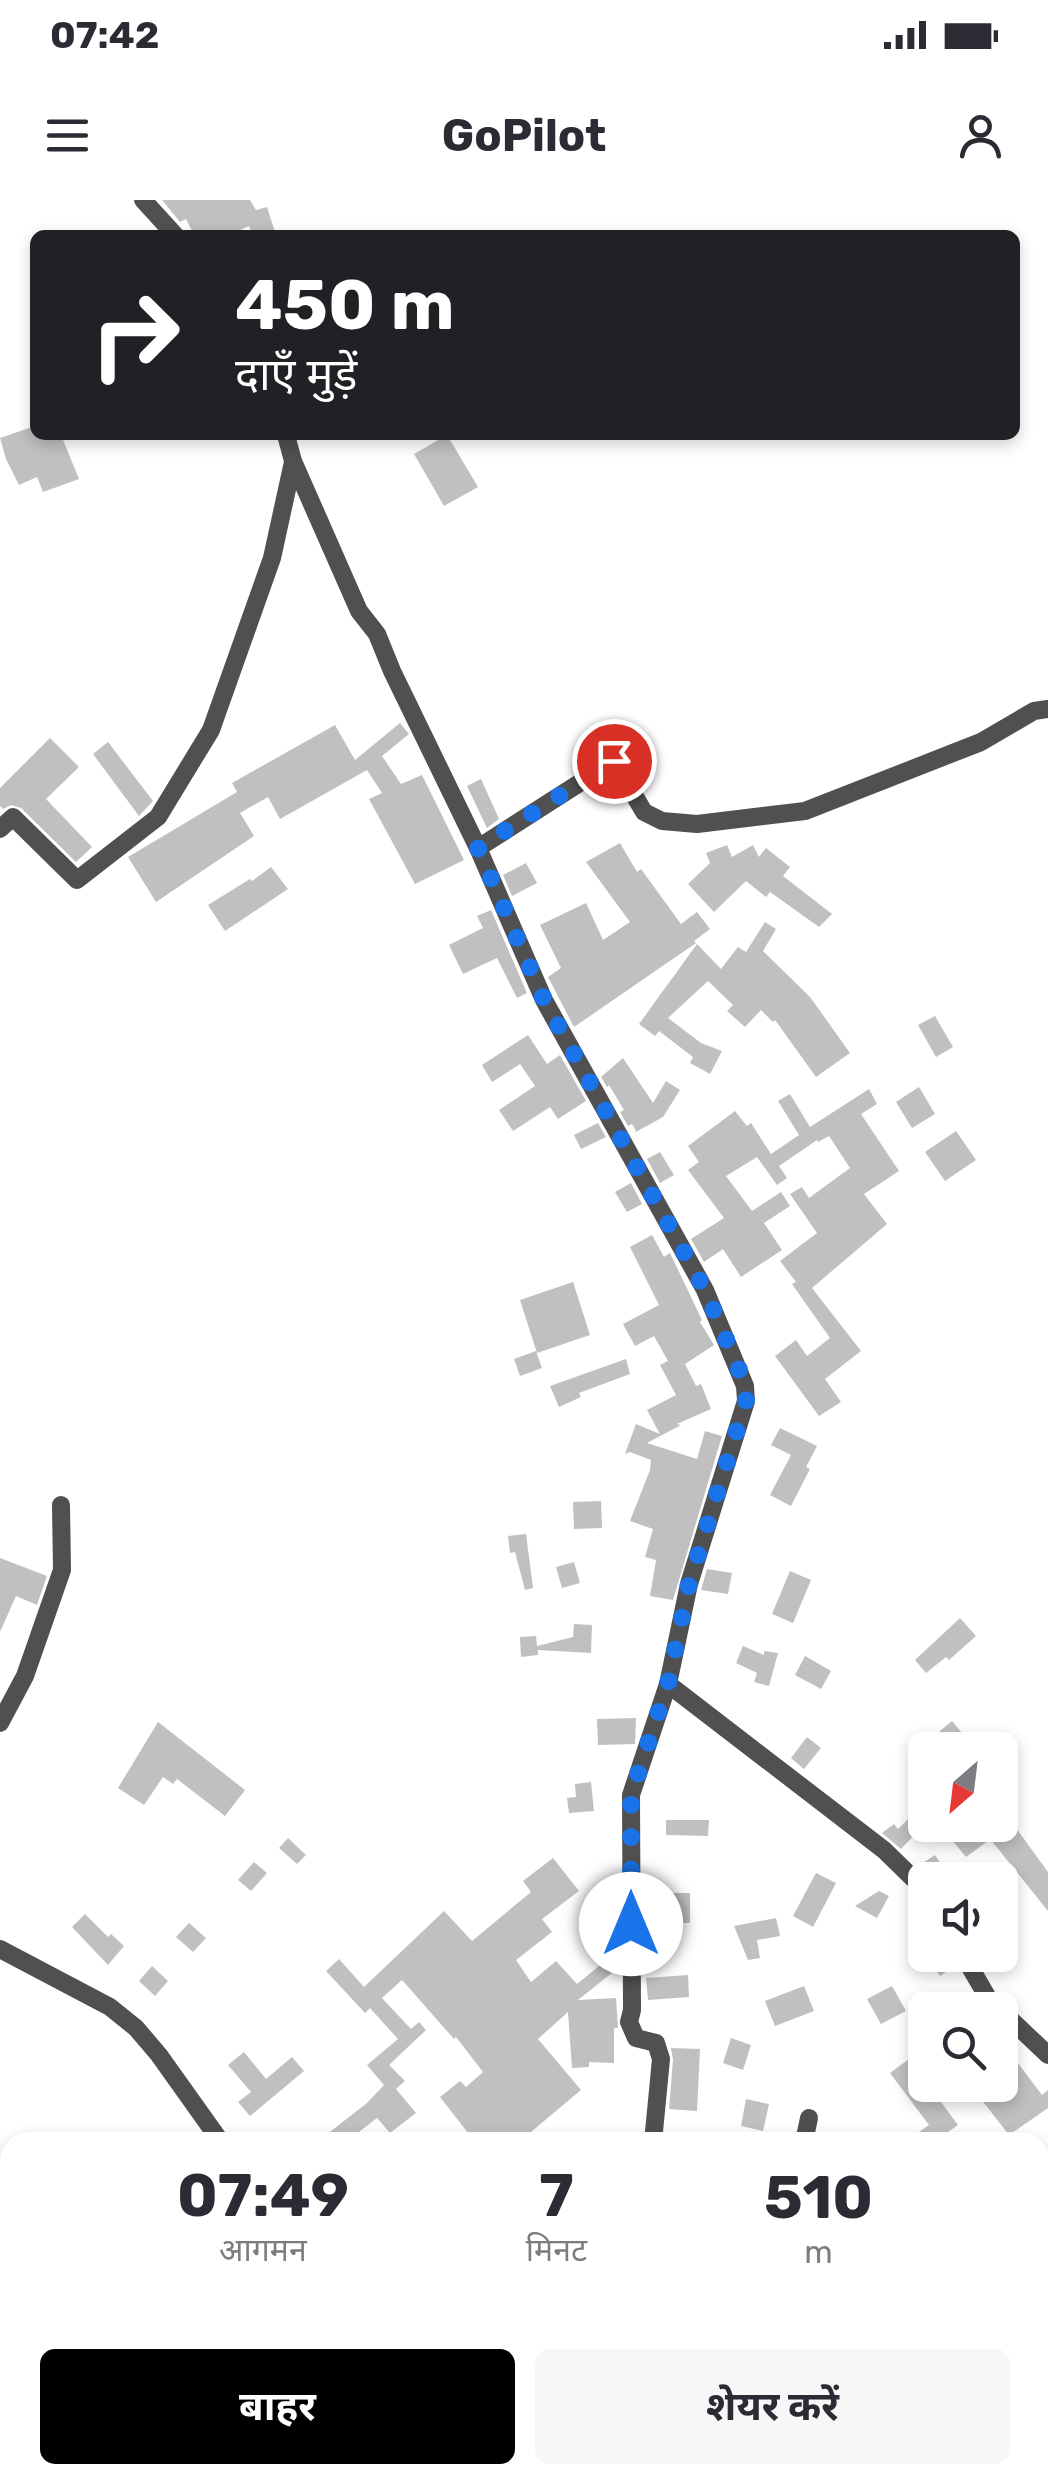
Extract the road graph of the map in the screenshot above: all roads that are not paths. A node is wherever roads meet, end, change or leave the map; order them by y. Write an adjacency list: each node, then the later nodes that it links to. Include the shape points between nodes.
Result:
1 (143, 200): 2 (street)
2 (170, 230)
3 (287, 440): 4 (street)
4 (293, 461): 6 (street, via 272,558 212,730 158,817 77,880 13,817); 7 (street, via 358,611 377,634)
5 (1048, 709): 7 (street, via 805,811 732,820 662,821 644,812 614,761)
6 (0, 829)
7 (478, 848): 9 (street, via 544,1000 705,1290 746,1386 689,1584)
8 (61, 1505): 10 (street, via 62,1570 25,1676)
9 (668, 1684): 11 (street); 17 (street, via 631,1795 629,2022 636,2038 656,2043 660,2060)
10 (0, 1723)
11 (908, 1873)
12 (0, 1949): 16 (street, via 110,2007 136,2028)
13 (973, 1972): 14 (street, via 988,1998)
14 (1048, 2055)
15 (809, 2118): 18 (street)
16 (214, 2132)
17 (654, 2132)
18 (806, 2132)

